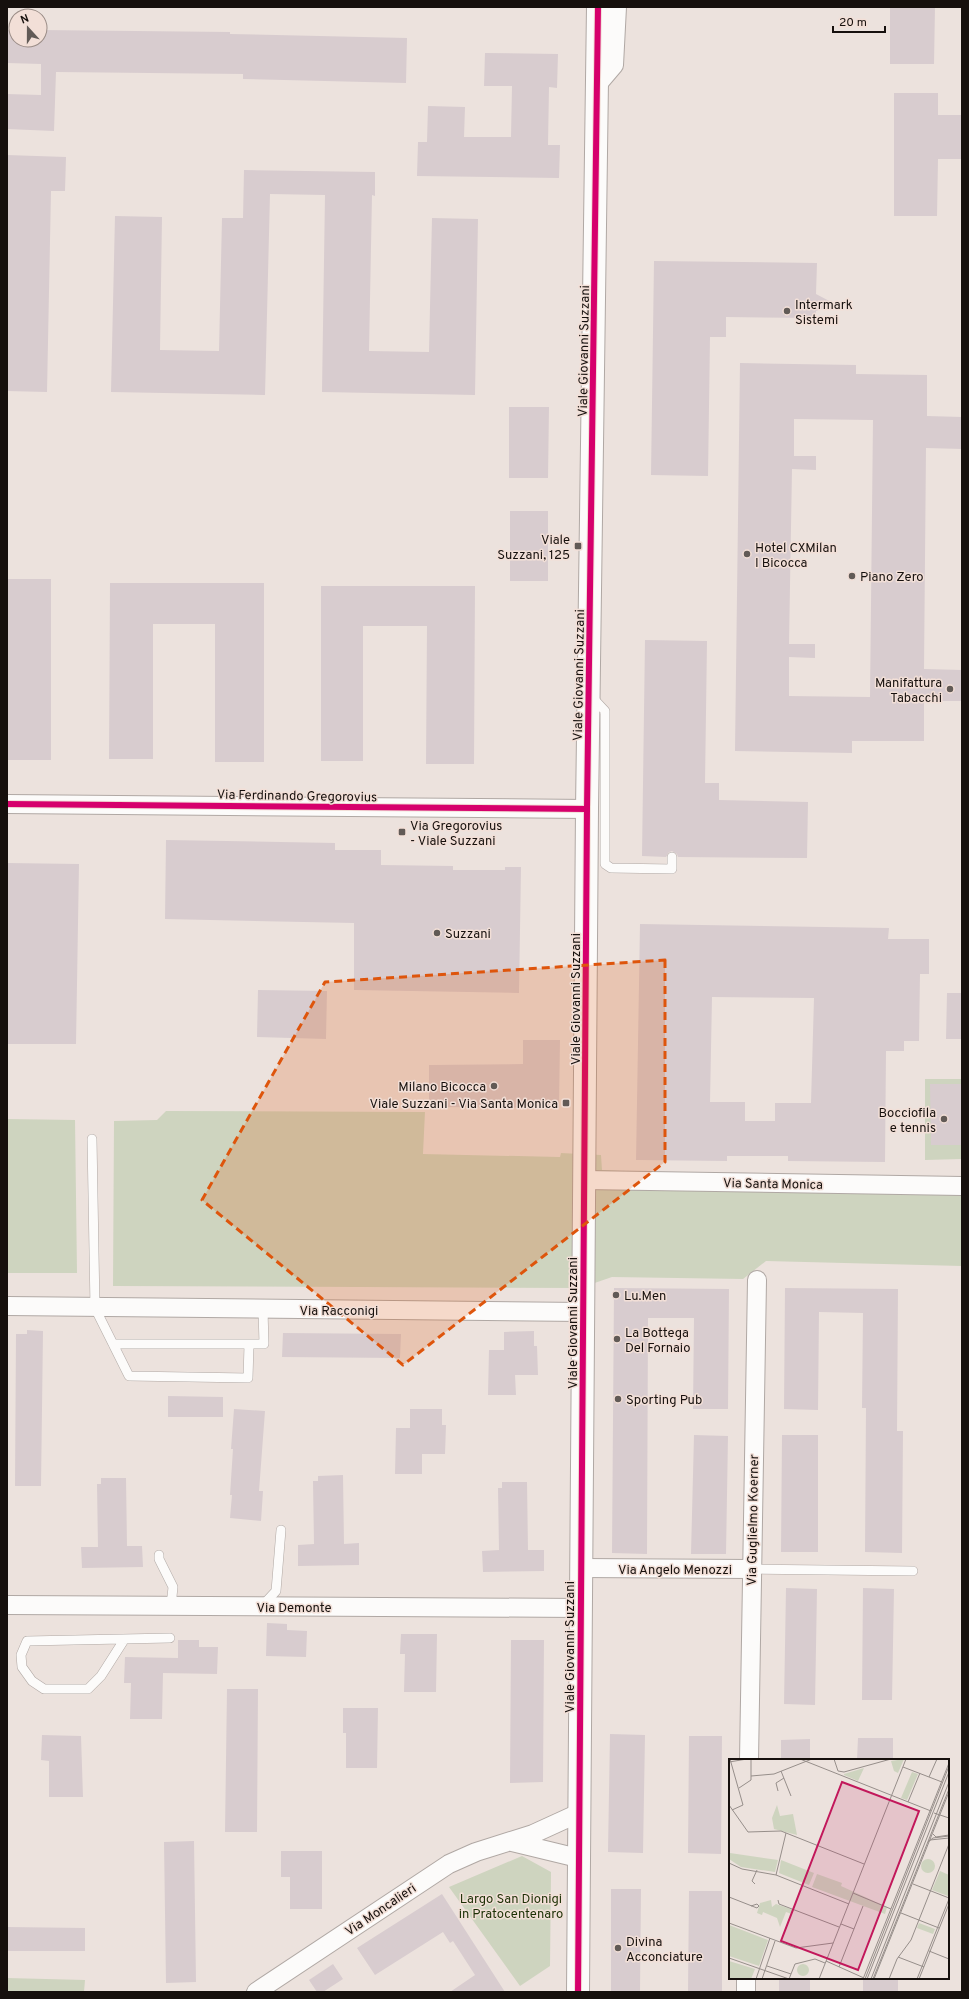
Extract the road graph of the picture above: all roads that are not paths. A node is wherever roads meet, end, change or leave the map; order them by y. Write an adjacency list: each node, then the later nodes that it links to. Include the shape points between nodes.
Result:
1 (598, 7): 3 (street, Viale Giovanni Suzzani)
2 (617, 7): 3 (street, via 614,65)
3 (597, 85): 4 (street, Viale Giovanni Suzzani)
4 (588, 693): 6 (street, Viale Giovanni Suzzani); 7 (lane, via 606,710 605,864 611,868 672,869)
5 (7, 804): 6 (street, Via Ferdinando Gregorovius)
6 (587, 809): 9 (street, Viale Giovanni Suzzani)
7 (672, 857)
8 (92, 1138): 13 (lane)
9 (584, 1180): 10 (street, Via Santa Monica); 15 (street, Viale Giovanni Suzzani)
10 (962, 1186)
11 (758, 1280): 21 (street, Via Guglielmo Koerner)
12 (7, 1306): 13 (street, Via Racconigi)
13 (95, 1308): 14 (street, Via Racconigi); 16 (lane)
14 (263, 1310): 15 (street, Via Racconigi); 17 (lane, via 264,1344)
15 (583, 1312): 20 (street, Viale Giovanni Suzzani)
16 (113, 1344): 17 (lane); 17 (lane, via 129,1376 248,1378)
17 (249, 1345)
18 (281, 1530): 25 (lane, via 276,1591)
19 (159, 1555): 24 (lane, via 173,1588)
20 (580, 1568): 21 (street, Via Angelo Menozzi); 26 (street, Viale Giovanni Suzzani)
21 (751, 1569): 22 (lane, Via Angelo Menozzi); 29 (street, Via Guglielmo Koerner)
22 (913, 1571)
23 (7, 1605): 24 (street, Via Demonte)
24 (171, 1606): 25 (street, Via Demonte)
25 (262, 1606): 26 (street, Via Demonte)
26 (580, 1608): 30 (street, Viale Giovanni Suzzani)
27 (170, 1638): 28 (lane)
28 (124, 1640): 28 (lane, via 27,1641 20,1655 22,1667 32,1681 44,1689 88,1689 101,1676)
29 (749, 1759)
30 (579, 1813): 31 (street, Via Moncalieri); 32 (street, Viale Giovanni Suzzani)
31 (512, 1842): 32 (street, Via Moncalieri); 34 (street, Via Moncalieri, via 476,1852 442,1868)
32 (578, 1858): 35 (street, Viale Giovanni Suzzani)
33 (746, 1979): 36 (street)
34 (256, 1992)
35 (578, 1992)
36 (746, 1992)

